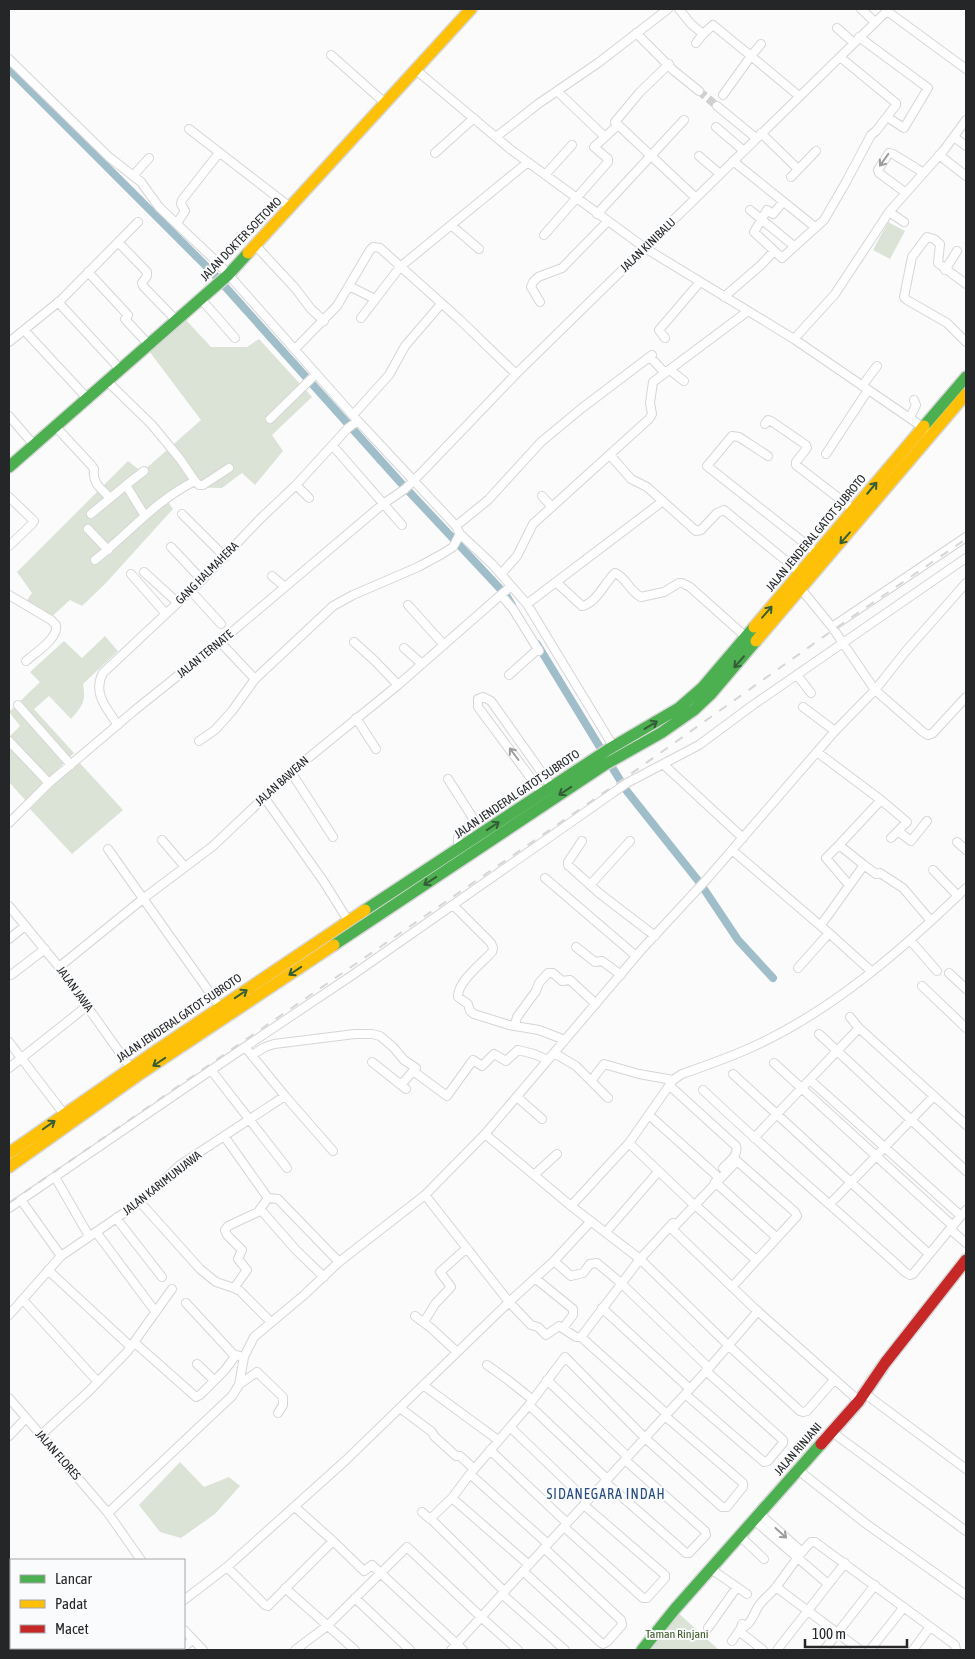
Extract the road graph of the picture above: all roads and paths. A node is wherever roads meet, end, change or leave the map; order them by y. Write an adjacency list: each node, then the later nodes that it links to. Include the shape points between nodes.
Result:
1 (470, 9): 19 (main road, JALAN DOKTER SOETOMO)
2 (668, 9): 8 (street)
3 (679, 9): 9 (street)
4 (861, 9): 6 (street)
5 (888, 10): 6 (street, JALAN KINIBALU); 18 (street)
6 (875, 22): 10 (street, JALAN KINIBALU)
7 (837, 28): 10 (street)
8 (636, 33): 17 (street); 20 (street)
9 (703, 34): 11 (street); 14 (street, via 713,25)
10 (856, 40): 15 (street, JALAN KINIBALU); 26 (street, via 928,88 904,128)
11 (696, 43)
12 (761, 44): 14 (street)
13 (331, 55): 24 (street)
14 (751, 56): 22 (street); 23 (street)
15 (840, 57): 23 (street, JALAN KINIBALU); 26 (street, via 896,103)
16 (9, 59): 53 (street, via 109,157)
17 (669, 64): 21 (street); 30 (street, via 615,121)
18 (966, 69)
19 (416, 70): 24 (main road, JALAN DOKTER SOETOMO); 27 (street)
20 (557, 91): 33 (street); 35 (street)
21 (699, 91)
22 (723, 95)
23 (799, 96): 34 (street, JALAN KINIBALU)
24 (386, 103): 60 (main road, JALAN DOKTER SOETOMO)
25 (717, 106): 34 (street)
26 (887, 117): 70 (street, via 871,135 824,220)
27 (474, 118): 35 (street); 42 (street)
28 (684, 120): 44 (street)
29 (966, 120): 36 (street)
30 (617, 126): 33 (street); 44 (street)
31 (716, 127): 39 (street)
32 (189, 129): 41 (street)
33 (604, 136): 57 (street, via 594,147 609,161)
34 (758, 136): 39 (street, JALAN KINIBALU); 49 (street)
35 (496, 137): 48 (street)
36 (954, 137): 38 (street); 43 (street)
37 (572, 145): 52 (street)
38 (966, 146)
39 (744, 151): 47 (street, JALAN KINIBALU)
40 (816, 151): 49 (street)
41 (219, 153): 60 (street); 68 (street, via 182,200 185,211)
42 (435, 153)
43 (939, 155): 50 (street); 54 (street)
44 (649, 156): 58 (street); 63 (street)
45 (699, 156): 51 (street)
46 (148, 158): 53 (street)
47 (733, 161): 51 (street, JALAN KINIBALU); 59 (street)
48 (528, 162): 52 (street); 69 (street)
49 (798, 169): 55 (street)
50 (924, 172): 56 (street); 56 (street, one-way to 56, via 889,153 879,173)
51 (720, 174): 58 (street, JALAN KINIBALU)
52 (545, 175): 57 (street)
53 (133, 176): 68 (street)
54 (966, 176)
55 (791, 177)
56 (906, 193): 62 (street)
57 (577, 198): 63 (street); 71 (street)
58 (696, 198): 75 (street, JALAN KINIBALU)
59 (783, 202): 64 (street, via 773,214 768,210); 70 (street)
60 (290, 207): 73 (main road, JALAN DOKTER SOETOMO)
61 (750, 210): 64 (street)
62 (889, 212): 67 (street); 99 (street, via 835,294)
63 (597, 214): 65 (street)
64 (761, 219): 74 (street); 77 (street, via 754,232)
65 (608, 221): 75 (street); 90 (street, via 562,268 533,282 531,287)
66 (138, 222): 72 (street)
67 (904, 222)
68 (177, 223): 82 (street)
69 (451, 225): 76 (street); 79 (street)
70 (815, 227): 74 (street)
71 (544, 235)
72 (118, 242): 81 (street); 94 (street, via 147,272 141,284)
73 (256, 246): 82 (main road, JALAN DOKTER SOETOMO); 95 (street)
74 (794, 246): 77 (street, via 782,258)
75 (645, 248): 83 (street); 107 (street, JALAN KINIBALU)
76 (480, 249)
77 (774, 251): 87 (street)
78 (957, 251): 80 (street)
79 (400, 267): 85 (street, via 380,248 373,247); 88 (street); 91 (street)
80 (945, 270): 84 (street); 101 (street, via 938,263 940,244 927,237 912,257 904,296 947,323)
81 (88, 272): 89 (street); 102 (street, via 128,315 125,319)
82 (226, 278): 86 (main road, JALAN DOKTER SOETOMO); 103 (street)
83 (700, 282): 87 (street); 98 (street, via 659,330)
84 (966, 284)
85 (350, 286): 88 (street); 95 (street)
86 (205, 296): 94 (main road, JALAN DOKTER SOETOMO); 97 (street)
87 (724, 297): 92 (street)
88 (375, 299): 93 (street)
89 (58, 302): 96 (street); 105 (street)
90 (540, 302)
91 (441, 304): 107 (street); 119 (street, GANG HALMAHERA, via 405,346)
92 (748, 311): 99 (street); 106 (street)
93 (361, 318)
94 (176, 320): 102 (main road, JALAN DOKTER SOETOMO)
95 (324, 321): 103 (street)
96 (24, 330): 100 (street); 114 (street)
97 (236, 338)
98 (666, 338)
99 (794, 340): 112 (street)
100 (9, 342)
101 (966, 342)
102 (149, 345): 105 (main road, JALAN DOKTER SOETOMO)
103 (295, 348): 108 (street)
104 (877, 366): 112 (street)
105 (120, 370): 110 (main road, JALAN DOKTER SOETOMO)
106 (667, 372): 111 (street); 126 (street, via 652,384 652,416); 147 (street, via 651,356 540,442 488,500)
107 (516, 374): 132 (street, JALAN KINIBALU)
108 (313, 377): 118 (street); 119 (street)
109 (966, 377): 122 (main road, JALAN JENDERAL GATOT SUBROTO)
110 (107, 381): 114 (main road, JALAN DOKTER SOETOMO); 131 (street, via 152,425)
111 (684, 381)
112 (865, 388): 117 (street); 125 (street)
113 (966, 394): 122 (main road, JALAN JENDERAL GATOT SUBROTO)
114 (87, 398): 121 (main road, JALAN DOKTER SOETOMO)
115 (914, 400): 117 (street, via 916,405)
116 (9, 416): 123 (street)
117 (910, 418): 122 (street)
118 (270, 419)
119 (354, 422): 124 (street, GANG HALMAHERA); 132 (street)
120 (764, 424): 142 (street, via 771,421 806,445 796,465)
121 (55, 426): 123 (main road, JALAN DOKTER SOETOMO); 137 (street, via 92,466 94,481)
122 (928, 430): 142 (main road, JALAN JENDERAL GATOT SUBROTO, one-way to 122); 168 (main road, JALAN JENDERAL GATOT SUBROTO, one-way to 168)
123 (34, 445): 128 (main road, JALAN DOKTER SOETOMO)
124 (333, 446): 133 (street, GANG HALMAHERA); 140 (street)
125 (826, 454)
126 (610, 455): 139 (street, via 631,479 643,484); 141 (street)
127 (768, 456): 154 (street, via 732,436 707,466)
128 (9, 467)
129 (228, 468): 131 (street, via 202,485)
130 (144, 471): 134 (street)
131 (195, 481): 145 (street)
132 (409, 484): 140 (street, JALAN TERNATE); 147 (street)
133 (296, 485): 138 (street); 155 (street, GANG HALMAHERA)
134 (126, 486): 137 (street); 145 (street)
135 (542, 496): 141 (street)
136 (9, 497): 151 (street, via 34,521)
137 (110, 498): 143 (street)
138 (309, 498)
139 (662, 500): 159 (street, via 698,531 724,510); 164 (street)
140 (383, 504): 146 (street); 166 (street, JALAN TERNATE)
141 (552, 507): 161 (street, via 533,524 517,556)
142 (854, 510): 154 (main road, JALAN JENDERAL GATOT SUBROTO)
143 (91, 514)
144 (182, 514): 155 (street)
145 (145, 516): 153 (street)
146 (402, 525)
147 (456, 526): 149 (street)
148 (88, 528): 153 (street)
149 (459, 536): 161 (street); 188 (street, via 453,547 418,567 352,594 333,606)
150 (966, 537): 177 (street)
151 (9, 546)
152 (171, 547): 163 (street)
153 (108, 550): 157 (street)
154 (817, 553): 159 (main road, JALAN JENDERAL GATOT SUBROTO)
155 (225, 557): 163 (street, GANG HALMAHERA)
156 (966, 558): 181 (street)
157 (95, 560)
158 (144, 572): 172 (street)
159 (801, 573): 178 (main road, JALAN JENDERAL GATOT SUBROTO, one-way to 159)
160 (131, 574): 175 (street)
161 (500, 574): 167 (street)
162 (272, 576): 166 (street)
163 (202, 580): 169 (street, GANG HALMAHERA)
164 (556, 582): 173 (street); 178 (street, via 582,606 595,597 615,573 640,597 664,592 682,583)
165 (966, 583): 190 (street)
166 (285, 587): 179 (street, JALAN TERNATE)
167 (511, 587): 170 (street, JALAN BAWEAN); 173 (street)
168 (801, 589): 177 (street); 202 (main road, JALAN JENDERAL GATOT SUBROTO, one-way to 202, via 694,710 661,732)
169 (191, 591): 172 (street, GANG HALMAHERA); 176 (street)
170 (502, 594): 182 (street, JALAN BAWEAN); 186 (street, via 539,650)
171 (9, 595): 184 (street, via 56,625 52,639)
172 (178, 603): 175 (street, GANG HALMAHERA)
173 (527, 604): 202 (street)
174 (408, 605): 182 (street)
175 (166, 614): 196 (street, GANG HALMAHERA, via 100,678 98,692)
176 (221, 624)
177 (832, 627): 181 (street)
178 (746, 637): 202 (main road, JALAN JENDERAL GATOT SUBROTO, one-way to 178, via 687,701)
179 (220, 642): 188 (street); 196 (street, JALAN TERNATE)
180 (354, 642): 189 (street)
181 (842, 644): 187 (street); 190 (street)
182 (444, 645): 185 (street, JALAN BAWEAN)
183 (404, 648): 185 (street)
184 (26, 661)
185 (422, 664): 189 (street, JALAN BAWEAN)
186 (509, 675)
187 (797, 675): 191 (street); 203 (street, via 699,745)
188 (255, 679): 199 (street, via 215,730)
189 (398, 685): 195 (street, JALAN BAWEAN)
190 (875, 690): 192 (street, via 928,735); 197 (street)
191 (811, 693)
192 (966, 697)
193 (18, 705): 204 (street)
194 (803, 707): 197 (street)
195 (356, 718): 200 (street); 205 (street, JALAN BAWEAN)
196 (118, 725): 204 (street, JALAN TERNATE)
197 (835, 731): 201 (street)
198 (9, 741): 207 (street)
199 (199, 741)
200 (376, 748)
201 (817, 752): 210 (street); 219 (street)
202 (609, 754): 208 (main road, JALAN JENDERAL GATOT SUBROTO); 241 (main road, JALAN JENDERAL GATOT SUBROTO, one-way to 241)
203 (663, 764): 219 (street); 239 (street, via 623,785)
204 (70, 765): 207 (street, JALAN TERNATE)
205 (291, 772): 209 (street, JALAN BAWEAN); 217 (street, via 310,794)
206 (448, 779): 214 (street, via 473,818)
207 (49, 783): 213 (street, JALAN TERNATE)
208 (547, 790): 208 (street, one-way to 208, via 478,707 478,700 483,697 491,702); 218 (main road, JALAN JENDERAL GATOT SUBROTO, one-way to 208)
209 (264, 797): 231 (street, JALAN BAWEAN, via 213,846); 243 (street)
210 (881, 800): 212 (street); 225 (street)
211 (927, 821): 216 (street)
212 (907, 822): 215 (street); 216 (street)
213 (9, 823)
214 (470, 825): 218 (street); 227 (street, via 458,834)
215 (898, 831): 216 (street, via 911,841); 220 (street)
216 (918, 832)
217 (333, 837)
218 (477, 837): 227 (main road, JALAN JENDERAL GATOT SUBROTO)
219 (742, 838): 228 (street)
220 (891, 838)
221 (162, 840): 231 (street)
222 (582, 842): 234 (street, via 568,864)
223 (630, 842): 234 (street)
224 (957, 842): 229 (street)
225 (839, 845): 230 (street); 235 (street, via 826,858)
226 (108, 849): 238 (street)
227 (459, 849): 241 (main road, JALAN JENDERAL GATOT SUBROTO)
228 (732, 850): 244 (street); 247 (street)
229 (966, 850)
230 (864, 865): 235 (street); 242 (street, via 903,888)
231 (185, 866): 238 (street, JALAN BAWEAN)
232 (934, 870): 237 (street)
233 (545, 878): 252 (street)
234 (590, 885): 247 (street)
235 (849, 885): 244 (street)
236 (966, 888): 237 (street)
237 (958, 896): 242 (street)
238 (144, 898): 253 (street, JALAN BAWEAN); 264 (street)
239 (453, 905): 266 (street, via 492,943 493,948 461,984 458,997 468,1004 471,1013); 272 (street)
240 (9, 906): 245 (street, JALAN JAWA)
241 (371, 914): 243 (main road, JALAN JENDERAL GATOT SUBROTO); 285 (main road, JALAN JENDERAL GATOT SUBROTO, one-way to 285)
242 (931, 921): 249 (street)
243 (349, 922): 264 (main road, JALAN JENDERAL GATOT SUBROTO, one-way to 243)
244 (821, 925): 246 (street)
245 (25, 926): 248 (street); 251 (street, JALAN JAWA)
246 (829, 933): 254 (street); 255 (street)
247 (655, 936): 252 (street)
248 (9, 939)
249 (910, 940): 255 (street); 256 (street)
250 (576, 947): 259 (street, via 595,962 602,961)
251 (45, 949): 253 (street, JALAN JAWA); 258 (street)
252 (636, 956): 259 (street)
253 (59, 967): 263 (street, JALAN JAWA)
254 (798, 968)
255 (872, 971): 289 (street, via 791,1027 750,1048 682,1074)
256 (937, 971)
257 (949, 973): 261 (street)
258 (11, 975)
259 (621, 975): 262 (street)
260 (922, 986): 268 (street)
261 (966, 988)
262 (596, 1004): 266 (street, via 570,980 562,981 548,973 517,1017); 270 (street)
263 (87, 1006): 277 (street); 285 (street, JALAN JAWA)
264 (220, 1007): 285 (main road, JALAN JENDERAL GATOT SUBROTO)
265 (850, 1017): 267 (street)
266 (515, 1026): 270 (street, via 539,1030)
267 (859, 1028): 273 (street); 293 (street)
268 (966, 1028)
269 (819, 1034): 273 (street)
270 (565, 1040): 274 (street)
271 (9, 1042): 277 (street)
272 (245, 1046): 276 (street); 283 (street)
273 (837, 1052): 287 (street); 300 (street)
274 (554, 1053): 279 (street); 288 (street, via 576,1066)
275 (466, 1054): 278 (street)
276 (252, 1055): 284 (street, via 274,1044 372,1034 380,1036 393,1047 416,1068); 292 (street)
277 (20, 1059): 282 (street); 296 (street)
278 (473, 1060): 279 (street, via 482,1066 494,1054 506,1061 518,1050); 284 (street, via 447,1096)
279 (548, 1060): 294 (street)
280 (372, 1062): 284 (street, via 404,1087)
281 (774, 1063): 290 (street)
282 (9, 1068)
283 (211, 1070): 301 (street); 317 (street)
284 (413, 1071)
285 (134, 1072): 296 (main road, JALAN JENDERAL GATOT SUBROTO); 312 (main road, JALAN JENDERAL GATOT SUBROTO)
286 (733, 1074): 298 (street)
287 (810, 1080): 290 (street); 307 (street)
288 (591, 1081): 289 (street, via 604,1064); 295 (street)
289 (672, 1083): 297 (street); 318 (street, via 736,1146 736,1155)
290 (801, 1089): 298 (street); 311 (street)
291 (703, 1090): 305 (street)
292 (285, 1096): 301 (street, JALAN KARIMUNJAWA); 308 (street)
293 (934, 1096): 300 (street); 302 (street)
294 (516, 1097): 299 (street); 303 (street)
295 (608, 1098)
296 (64, 1114): 309 (main road, JALAN JENDERAL GATOT SUBROTO, one-way to 296)
297 (649, 1114): 306 (street); 318 (street)
298 (777, 1114): 305 (street); 319 (street)
299 (542, 1120)
300 (911, 1120): 307 (street); 314 (street)
301 (249, 1121): 304 (street, JALAN KARIMUNJAWA); 313 (street)
302 (966, 1125)
303 (485, 1134): 316 (street); 320 (street)
304 (224, 1136): 321 (street); 323 (street, JALAN KARIMUNJAWA, via 180,1165)
305 (754, 1138): 325 (street)
306 (629, 1143): 315 (street); 326 (street)
307 (885, 1148): 311 (street); 329 (street)
308 (333, 1151)
309 (9, 1153)
310 (557, 1154): 316 (street)
311 (876, 1158): 319 (street); 332 (street)
312 (9, 1166)
313 (287, 1168)
314 (966, 1171)
315 (658, 1172): 324 (street); 333 (street)
316 (534, 1175): 326 (street)
317 (55, 1177): 322 (street); 334 (street)
318 (716, 1178): 324 (street); 335 (street); 335 (street, via 737,1162 795,1212 796,1219)
319 (852, 1184): 325 (street); 338 (street)
320 (425, 1196): 337 (street); 344 (street)
321 (268, 1198): 328 (street); 344 (street, via 278,1199)
322 (21, 1200): 327 (street); 339 (street)
323 (140, 1202): 330 (street, JALAN KARIMUNJAWA); 351 (street, via 200,1268 216,1282)
324 (693, 1203): 340 (street); 341 (street); 350 (street, via 672,1229)
325 (830, 1204): 338 (street, via 910,1275)
326 (571, 1206): 331 (street)
327 (9, 1208)
328 (260, 1210): 347 (street); 351 (street, via 225,1230 242,1250 238,1259 247,1270)
329 (964, 1213): 332 (street)
330 (116, 1218): 334 (street, JALAN KARIMUNJAWA); 346 (street)
331 (591, 1221): 333 (street); 343 (street)
332 (951, 1227): 336 (street); 338 (street)
333 (606, 1232): 340 (street)
334 (92, 1234): 339 (street, JALAN KARIMUNJAWA); 357 (street)
335 (776, 1237): 341 (street)
336 (966, 1243)
337 (467, 1248): 354 (street); 362 (street, via 440,1272 451,1287)
338 (929, 1254)
339 (61, 1256): 345 (street, JALAN KARIMUNJAWA)
340 (640, 1258): 349 (street); 366 (street)
341 (756, 1260): 350 (street)
342 (966, 1260): 380 (main road, JALAN RINJANI)
343 (554, 1261): 348 (street); 349 (street, via 572,1276 583,1273 595,1262)
344 (339, 1262): 347 (street)
345 (48, 1270): 353 (street, JALAN KARIMUNJAWA); 365 (street)
346 (162, 1277)
347 (324, 1277): 361 (street)
348 (536, 1279): 354 (street); 363 (street, via 573,1309 573,1315)
349 (621, 1283): 356 (street); 372 (street)
350 (732, 1287): 358 (street)
351 (234, 1288): 361 (street)
352 (172, 1289): 357 (street)
353 (23, 1300): 359 (street, JALAN KARIMUNJAWA); 376 (street)
354 (509, 1302): 363 (street, via 531,1325 545,1334 556,1327); 367 (street)
355 (186, 1303): 368 (street)
356 (602, 1308): 364 (street); 379 (street)
357 (155, 1311): 365 (street)
358 (758, 1311): 366 (street); 375 (street)
359 (9, 1314)
360 (415, 1316): 362 (street)
361 (271, 1322): 369 (street, via 254,1337)
362 (424, 1322): 367 (street)
363 (563, 1328): 364 (street)
364 (581, 1337): 385 (street)
365 (133, 1345): 373 (street, via 194,1396 198,1397); 376 (street)
366 (728, 1345): 372 (street); 375 (street, via 803,1412)
367 (457, 1352): 378 (street)
368 (236, 1355): 369 (street); 373 (street)
369 (244, 1357): 377 (street)
370 (197, 1364): 373 (street)
371 (488, 1365): 382 (street)
372 (708, 1369): 379 (street); 379 (street, via 784,1441 768,1461 764,1462)
373 (214, 1380)
374 (547, 1380): 382 (street); 391 (street, via 565,1357); 394 (street)
375 (834, 1380): 380 (street)
376 (98, 1382): 389 (street)
377 (240, 1384): 384 (street, via 257,1372 283,1397); 403 (street, via 232,1396)
378 (423, 1385): 383 (street); 392 (street)
379 (687, 1392): 385 (street)
380 (861, 1397): 388 (main road, JALAN RINJANI); 395 (street)
381 (9, 1398): 386 (street, JALAN FLORES)
382 (531, 1402): 387 (street); 398 (street)
383 (400, 1408): 397 (street, via 460,1456); 401 (street)
384 (278, 1413)
385 (666, 1415): 391 (street); 391 (street, via 743,1484 728,1506 722,1508)
386 (26, 1418): 389 (street, JALAN FLORES); 390 (street)
387 (510, 1427): 392 (street); 400 (street)
388 (832, 1432): 396 (main road, JALAN RINJANI); 407 (street)
389 (41, 1434): 403 (street, JALAN FLORES)
390 (9, 1436)
391 (645, 1438): 394 (street)
392 (498, 1440): 393 (street)
393 (490, 1450): 397 (street); 406 (street)
394 (626, 1458): 398 (street); 398 (street, via 706,1535 686,1553)
395 (966, 1468)
396 (798, 1470): 404 (main road, JALAN RINJANI); 427 (street, via 865,1523)
397 (472, 1471): 399 (street); 410 (street)
398 (606, 1480): 400 (street)
399 (452, 1498): 405 (street); 415 (street)
400 (586, 1503): 406 (street); 406 (street, via 665,1575 647,1598 643,1598)
401 (295, 1507): 409 (street); 416 (street)
402 (422, 1512): 405 (street)
403 (108, 1513): 412 (street, JALAN FLORES)
404 (757, 1518): 408 (main road, JALAN RINJANI); 411 (street)
405 (431, 1519): 425 (street)
406 (565, 1525): 410 (street)
407 (966, 1530)
408 (741, 1537): 413 (street); 417 (main road, JALAN RINJANI)
409 (333, 1541): 419 (street, via 364,1570 372,1565); 424 (street)
410 (546, 1546): 415 (street); 418 (street, via 621,1620 622,1625 607,1642 600,1642)
411 (799, 1555): 414 (street, via 811,1542 816,1542); 420 (street); 423 (street)
412 (140, 1559)
413 (764, 1559)
414 (845, 1563): 420 (street); 421 (street)
415 (529, 1565): 418 (street)
416 (227, 1567): 424 (street, via 265,1605 268,1606); 429 (street)
417 (711, 1569): 422 (street); 452 (main road, JALAN RINJANI)
418 (523, 1571): 425 (street)
419 (381, 1574): 428 (street); 432 (street, via 407,1547); 443 (street)
420 (828, 1584): 431 (street)
421 (874, 1585): 430 (street); 438 (street)
422 (737, 1587): 426 (street); 435 (street)
423 (776, 1587): 431 (street); 436 (street)
424 (285, 1588): 433 (street)
425 (503, 1593): 432 (street); 451 (street)
426 (747, 1594)
427 (966, 1595)
428 (355, 1598): 433 (street); 448 (street)
429 (185, 1599)
430 (904, 1606): 434 (street); 457 (street)
431 (808, 1611): 438 (street); 454 (street)
432 (481, 1617): 443 (street); 450 (street)
433 (328, 1626): 441 (street); 447 (street)
434 (930, 1627): 458 (street); 459 (street, via 955,1645)
435 (708, 1628)
436 (740, 1630): 440 (street); 453 (street)
437 (185, 1631): 439 (street)
438 (837, 1633): 455 (street); 456 (street)
439 (192, 1640): 442 (street); 444 (street)
440 (732, 1641)
441 (303, 1644): 445 (street); 446 (street)
442 (185, 1646)
443 (453, 1647): 449 (street)
444 (203, 1650)
445 (295, 1650)
446 (310, 1650)
447 (355, 1650)
448 (410, 1650)
449 (463, 1650)
450 (518, 1650)
451 (565, 1650)
452 (642, 1650)
453 (763, 1650)
454 (777, 1650)
455 (824, 1650)
456 (860, 1650)
457 (870, 1650)
458 (913, 1650)
459 (956, 1650)

